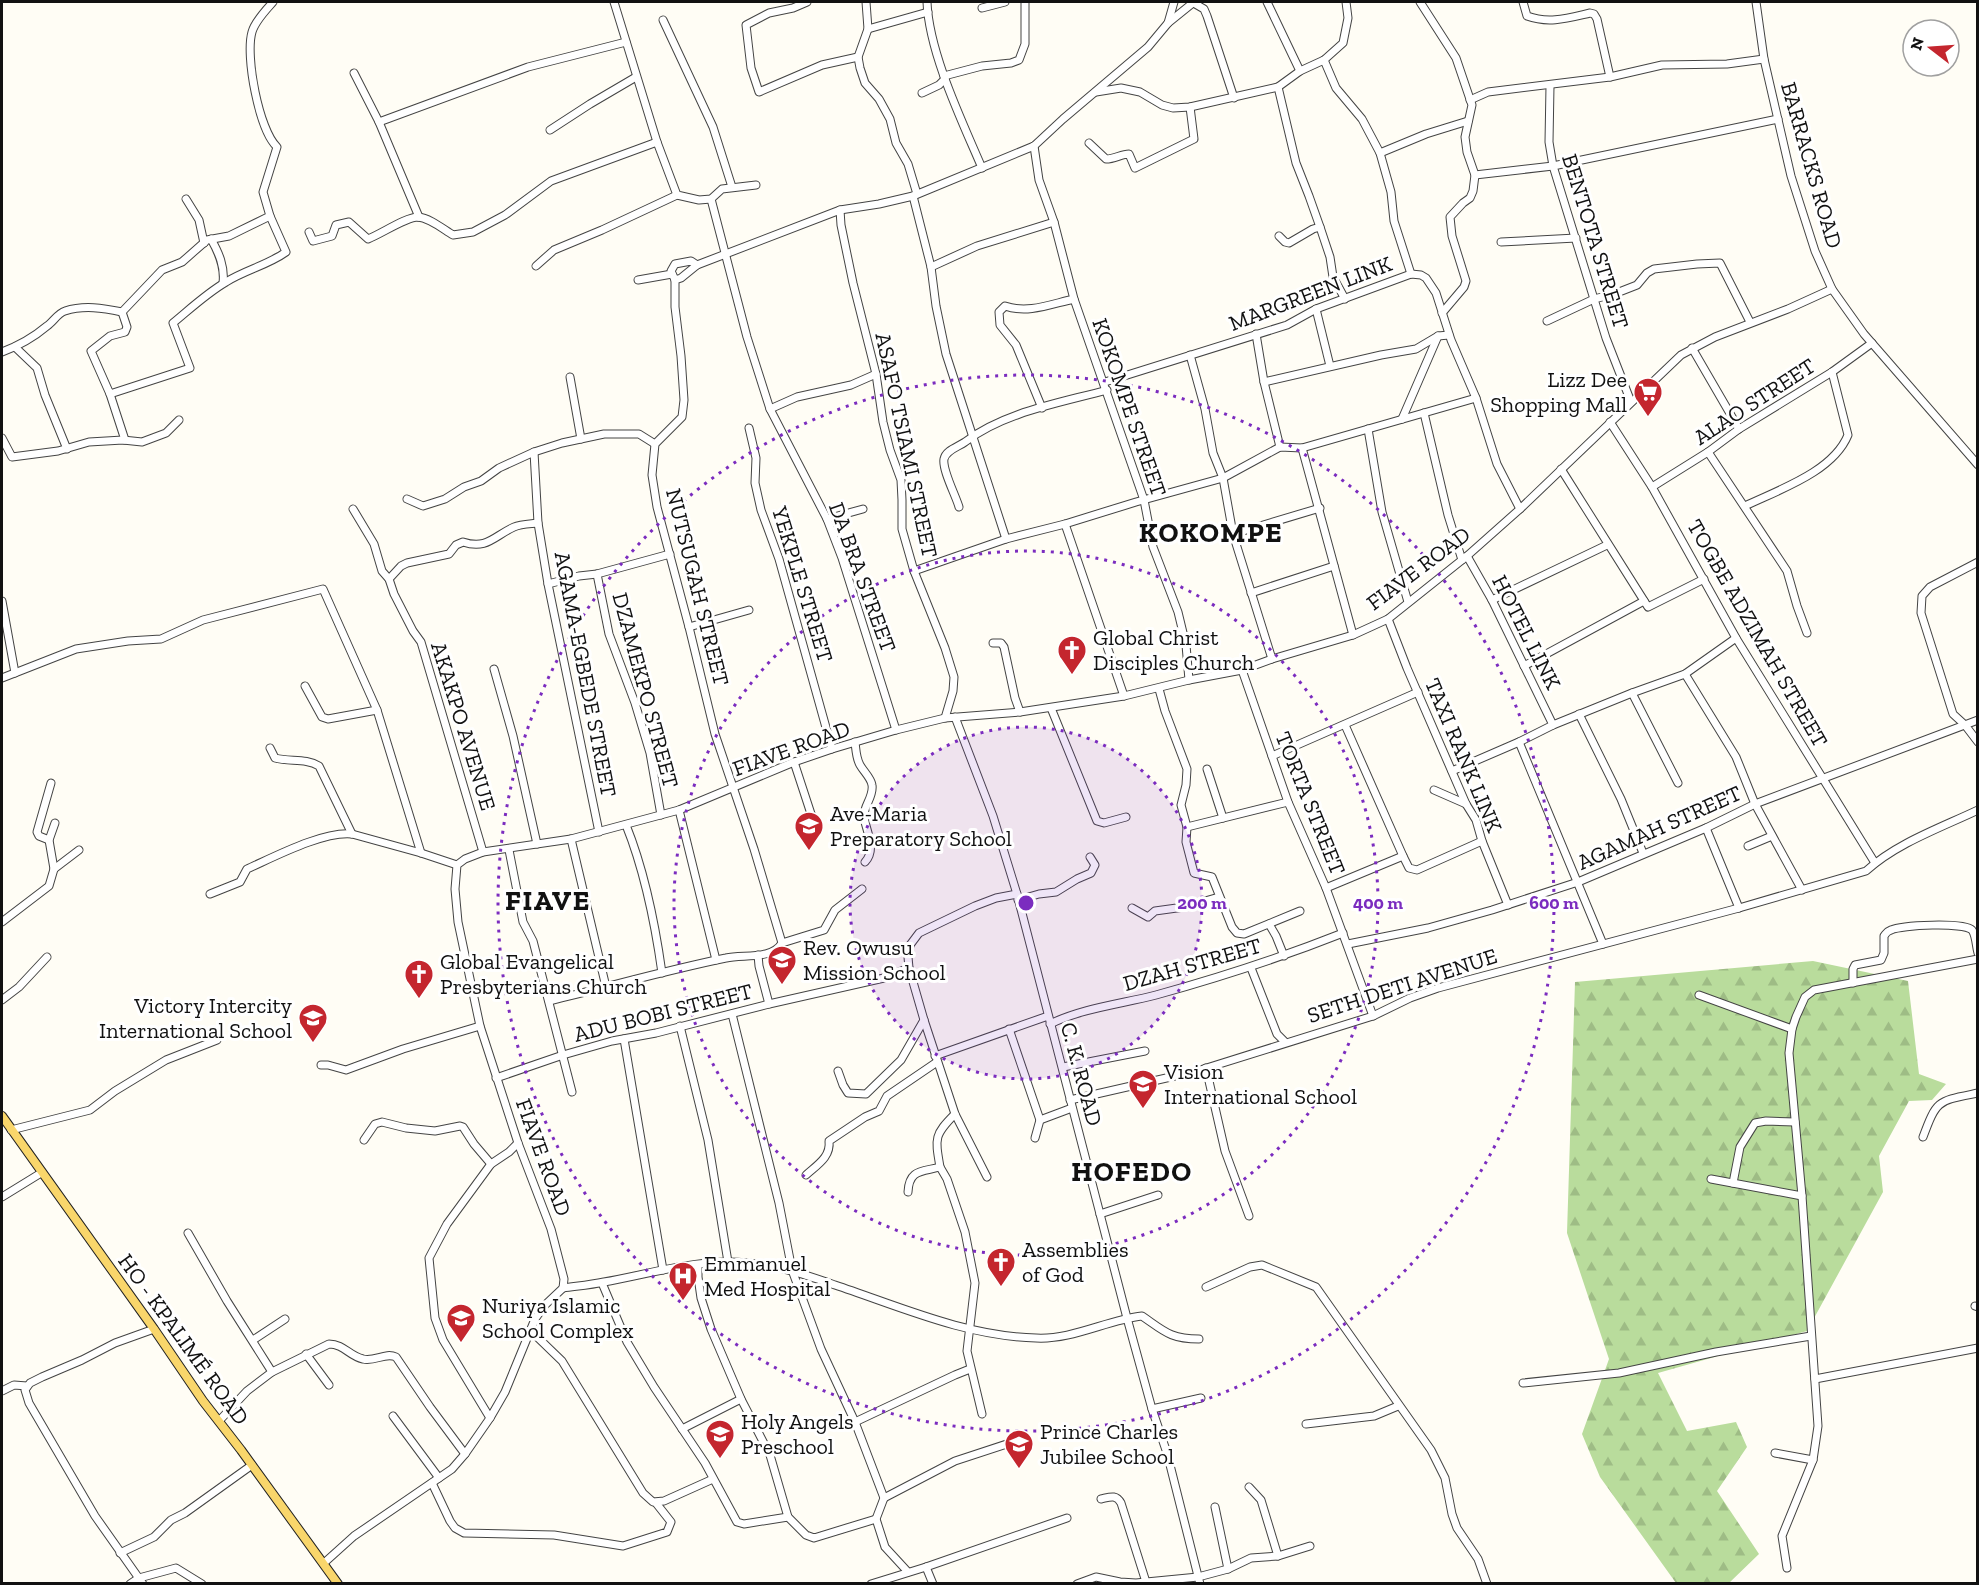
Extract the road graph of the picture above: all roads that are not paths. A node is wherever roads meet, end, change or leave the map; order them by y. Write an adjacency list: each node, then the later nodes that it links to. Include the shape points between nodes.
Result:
1 (273, 2): 54 (street, via 252,28 249,45 256,95 271,141 277,147 263,192)
2 (614, 2): 20 (street)
3 (807, 2): 21 (street, via 769,13 746,25 751,69 759,92 822,65)
4 (866, 2): 19 (street)
5 (927, 2): 16 (street)
6 (1005, 2): 15 (street)
7 (1025, 2): 27 (street, via 1025,44 1019,60)
8 (1174, 2): 18 (street)
9 (1193, 2): 18 (street); 33 (street, via 1207,16)
10 (1267, 2): 24 (street)
11 (1346, 2): 23 (street, via 1348,18 1343,43)
12 (1420, 2): 34 (street, via 1456,58)
13 (1523, 2): 28 (street, via 1527,16 1538,20 1594,14)
14 (1756, 2): 22 (street, BARRACKS ROAD)
15 (982, 8)
16 (928, 12): 19 (street); 27 (street)
17 (663, 20): 48 (street, via 713,128)
18 (1168, 23): 31 (street, via 1148,47)
19 (868, 29): 21 (street)
20 (626, 42): 26 (street); 38 (street, via 528,67)
21 (858, 57): 50 (street, via 865,83 890,119 896,143 908,164)
22 (1764, 58): 28 (street, via 1727,64 1662,65); 36 (street, BARRACKS ROAD)
23 (1324, 60): 24 (street); 43 (street, via 1336,88 1362,119)
24 (1300, 71): 30 (street)
25 (354, 73): 38 (street)
26 (636, 77): 39 (street); 40 (street)
27 (945, 77): 32 (street, via 939,85); 45 (street)
28 (1610, 77): 29 (street)
29 (1550, 86): 34 (street, via 1488,92); 44 (street, BENTOTA STREET, via 1549,142)
30 (1278, 87): 33 (street); 57 (street, via 1296,163)
31 (1094, 92): 35 (street, via 1121,88 1140,92 1162,105); 42 (street)
32 (922, 93)
33 (1234, 98): 35 (street)
34 (1470, 100): 37 (street)
35 (1190, 107): 41 (street, via 1194,139 1135,168 1129,154 1106,159)
36 (1778, 119): 44 (street); 71 (street, BARRACKS ROAD, via 1805,221)
37 (1468, 121): 43 (street); 46 (street, via 1465,137)
38 (379, 122): 55 (street)
39 (550, 130)
40 (657, 142): 49 (street); 55 (street, via 551,181 505,215 473,232 453,235)
41 (1089, 143)
42 (1034, 146): 45 (street); 56 (street, KOKOMPE STREET, via 1039,180)
43 (1380, 153): 67 (street, via 1394,221)
44 (1553, 166): 46 (street); 60 (street, BENTOTA STREET)
45 (982, 168): 50 (street)
46 (1475, 175): 77 (street, via 1470,198 1450,217 1466,281)
47 (756, 185): 48 (street)
48 (732, 188): 52 (street, via 722,189)
49 (677, 195): 52 (street); 65 (street, via 554,250)
50 (915, 195): 53 (street); 66 (street)
51 (186, 199): 61 (street)
52 (711, 199): 63 (street, DA BRA STREET)
53 (840, 210): 63 (street); 90 (street, ASAFO TSIAMI STREET)
54 (270, 216): 61 (street, via 229,236); 70 (street, via 286,252)
55 (418, 217): 58 (street, via 368,239 349,222 336,225 332,236 313,241)
56 (1054, 222): 66 (street, via 977,246); 73 (street, KOKOMPE STREET)
57 (1320, 227): 59 (street, via 1289,243); 72 (street, via 1333,277)
58 (309, 232)
59 (1279, 236)
60 (1576, 238): 62 (street); 74 (street, BENTOTA STREET)
61 (208, 241): 70 (street, via 219,252); 76 (street, via 182,262 162,270)
62 (1501, 242)
63 (725, 255): 64 (street); 98 (street, DA BRA STREET)
64 (697, 265): 68 (street, via 681,278); 68 (street, via 691,261 675,264)
65 (536, 266)
66 (931, 267): 106 (street, via 946,354)
67 (1411, 274): 72 (street, MARGREEN LINK); 77 (street, MARGREEN LINK, via 1421,275 1431,283)
68 (673, 277): 69 (street); 110 (street, via 684,400 682,417)
69 (638, 280)
70 (223, 283): 94 (street, via 173,323 190,368)
71 (1832, 290): 79 (street, FIAVE ROAD); 83 (street, BARRACKS ROAD)
72 (1345, 298): 75 (street, MARGREEN LINK)
73 (1074, 299): 93 (street, KOKOMPE STREET); 97 (street, via 1030,310 1005,306 999,312 1000,325 1023,358)
74 (1594, 299): 78 (street); 79 (street, via 1637,285 1653,269 1720,263); 96 (street, BENTOTA STREET)
75 (1316, 309): 80 (street, MARGREEN LINK, via 1287,325); 88 (street)
76 (122, 312): 84 (street, via 99,306 63,311); 94 (street, via 127,327 124,332 110,336 90,351)
77 (1442, 313): 81 (street, MARGREEN LINK)
78 (1547, 321)
79 (1750, 322): 85 (street, FIAVE ROAD)
80 (1256, 334): 87 (street, MARGREEN LINK); 92 (street)
81 (1449, 335): 82 (street); 95 (street, MARGREEN LINK)
82 (1438, 336): 88 (street, via 1416,349); 100 (street)
83 (1872, 343): 89 (street, ALAO STREET); 116 (street, BARRACKS ROAD)
84 (15, 347): 86 (street); 113 (street, via 37,368)
85 (1692, 348): 96 (street, FIAVE ROAD); 105 (street)
86 (2, 352)
87 (1190, 355): 93 (street, MARGREEN LINK); 118 (street, via 1213,453)
88 (1330, 366): 92 (street)
89 (1832, 372): 105 (street, ALAO STREET); 122 (street, via 1848,435 1838,453 1818,470)
90 (876, 374): 98 (street); 138 (street, ASAFO TSIAMI STREET, via 885,429 902,489 902,529)
91 (570, 377): 108 (street)
92 (1264, 382): 111 (street)
93 (1106, 386): 97 (street, MARGREEN LINK); 121 (street, KOKOMPE STREET)
94 (110, 394): 109 (street)
95 (1476, 398): 99 (street); 127 (street, MARGREEN LINK, via 1497,464)
96 (1631, 402): 102 (street, FIAVE ROAD)
97 (1042, 408): 106 (street, MARGREEN LINK)
98 (770, 409): 128 (street, DA BRA STREET)
99 (1424, 413): 100 (street); 135 (street, HOTEL LINK, via 1448,515)
100 (1402, 419): 104 (street)
101 (179, 420): 109 (street, via 166,433 142,442)
102 (1610, 422): 117 (street, FIAVE ROAD); 119 (street, TOGBE ADZIMAH STREET)
103 (749, 428): 183 (street, YEKPLE STREET, via 761,510 779,559)
104 (1368, 429): 112 (street); 147 (street, via 1382,512)
105 (1740, 429): 115 (street, ALAO STREET)
106 (972, 435): 123 (street, MARGREEN LINK, via 947,453 944,462); 132 (street)
107 (2, 438): 113 (street, via 12,457)
108 (580, 439): 110 (street, via 639,434); 114 (street)
109 (125, 440): 113 (street, via 89,442)
110 (655, 444): 134 (street, NUTSUGAH STREET, via 652,475)
111 (1280, 447): 112 (street); 118 (street)
112 (1302, 448): 124 (street)
113 (67, 449)
114 (534, 452): 120 (street, via 445,499 423,506); 129 (street, AGAMA-EGBEDE STREET)
115 (1708, 452): 119 (street, ALAO STREET); 122 (street)
116 (1977, 465)
117 (1561, 469): 127 (street, FIAVE ROAD); 133 (street)
118 (1223, 478): 121 (street); 131 (street)
119 (1652, 487): 141 (street, TOGBE ADZIMAH STREET)
120 (407, 499)
121 (1144, 500): 130 (street); 162 (street, KOKOMPE STREET, via 1153,547 1178,612)
122 (1745, 506): 151 (street, via 1787,571)
123 (959, 507)
124 (1320, 508): 131 (street); 137 (street)
125 (353, 509): 140 (street, AKAKPO AVENUE)
126 (863, 509): 128 (street)
127 (1520, 509): 135 (street, FIAVE ROAD)
128 (827, 519): 178 (street, DA BRA STREET)
129 (538, 523): 140 (street, via 515,527 484,545 463,542 448,554 407,563); 142 (street, AGAMA-EGBEDE STREET)
130 (1065, 524): 132 (street); 167 (street)
131 (1233, 534): 143 (street)
132 (1006, 539): 138 (street)
133 (1607, 545): 144 (street); 146 (street)
134 (670, 554): 139 (street); 150 (street, NUTSUGAH STREET)
135 (1464, 558): 144 (street, HOTEL LINK); 147 (street, FIAVE ROAD)
136 (1977, 562): 177 (street, via 1930,587 1922,596 1921,612 1953,714)
137 (1334, 566): 143 (street); 152 (street)
138 (914, 571): 173 (street, ASAFO TSIAMI STREET, via 952,666 953,691)
139 (597, 574): 142 (street); 198 (street, DZAMEKPO STREET, via 609,634 650,753)
140 (389, 579): 216 (street, AKAKPO AVENUE, via 421,642)
141 (1704, 579): 146 (street, via 1652,607 1648,608); 153 (street, TOGBE ADZIMAH STREET)
142 (548, 584): 205 (street, AGAMA-EGBEDE STREET)
143 (1251, 593): 155 (street)
144 (1492, 600): 156 (street, HOTEL LINK)
145 (2, 601): 159 (street)
146 (1644, 601): 156 (street)
147 (1408, 602): 149 (street, FIAVE ROAD)
148 (750, 610): 150 (street)
149 (1388, 619): 152 (street, FIAVE ROAD); 165 (street, TAXI RANK LINK)
150 (689, 627): 191 (street, NUTSUGAH STREET, via 715,734)
151 (1807, 633)
152 (1353, 635): 155 (street, FIAVE ROAD)
153 (1736, 638): 160 (street); 188 (street, TOGBE ADZIMAH STREET)
154 (993, 643): 170 (street, via 1004,647)
155 (1272, 659): 158 (street, FIAVE ROAD)
156 (1524, 666): 176 (street, HOTEL LINK)
157 (494, 669): 212 (street)
158 (1242, 670): 162 (street, FIAVE ROAD); 184 (street, TORTA STREET)
159 (15, 673): 161 (street); 169 (street, via 76,650 128,640 161,639 203,620 323,589)
160 (1685, 674): 166 (street); 195 (street, via 1736,757)
161 (2, 678)
162 (1189, 680): 164 (street, FIAVE ROAD)
163 (305, 686): 169 (street, via 322,717)
164 (1159, 688): 167 (street, FIAVE ROAD); 203 (street, via 1187,769 1181,805)
165 (1418, 692): 175 (street); 187 (street, TAXI RANK LINK)
166 (1632, 693): 171 (street); 190 (street)
167 (1124, 696): 168 (street, FIAVE ROAD)
168 (1051, 708): 170 (street, FIAVE ROAD); 199 (street, via 1097,821 1104,823)
169 (377, 710): 217 (street)
170 (1020, 712): 172 (street, FIAVE ROAD)
171 (1579, 714): 176 (street); 218 (street)
172 (955, 717): 173 (street, FIAVE ROAD); 230 (street, C. K. ROAD, via 993,816)
173 (945, 718): 178 (street, FIAVE ROAD)
174 (1977, 720): 177 (street, AGAMAH STREET)
175 (1345, 725): 184 (street); 219 (street)
176 (1553, 725): 180 (street)
177 (1965, 725): 181 (street); 188 (street, AGAMAH STREET)
178 (896, 730): 179 (street, FIAVE ROAD)
179 (855, 742): 183 (street, FIAVE ROAD); 221 (street, via 872,790 864,813 871,848)
180 (1519, 742): 187 (street); 225 (street)
181 (1977, 742)
182 (270, 748): 206 (street, via 275,758 311,761 319,766)
183 (832, 749): 185 (street, FIAVE ROAD)
184 (1272, 756): 193 (street, TORTA STREET)
185 (794, 762): 191 (street, FIAVE ROAD); 208 (street, via 814,823)
186 (1207, 769): 200 (street)
187 (1452, 771): 194 (street, TAXI RANK LINK)
188 (1821, 778): 195 (street, AGAMAH STREET); 222 (street, TOGBE ADZIMAH STREET)
189 (51, 783): 210 (street, via 37,832)
190 (1678, 783)
191 (733, 788): 196 (street, FIAVE ROAD); 239 (street, NUTSUGAH STREET)
192 (1434, 789): 194 (street)
193 (1287, 802): 200 (street); 226 (street, TORTA STREET)
194 (1466, 804): 211 (street, TAXI RANK LINK)
195 (1755, 804): 204 (street, AGAMAH STREET); 207 (street)
196 (679, 810): 198 (street, FIAVE ROAD); 248 (street)
197 (1977, 810): 222 (street, SETH DETI AVENUE, via 1910,841)
198 (661, 815): 202 (street, FIAVE ROAD)
199 (1126, 816)
200 (1223, 818): 203 (street)
201 (55, 823): 210 (street)
202 (626, 825): 205 (street, FIAVE ROAD); 252 (street, via 638,855)
203 (1187, 827): 231 (street, via 1186,842 1194,873 1212,877)
204 (1706, 828): 218 (street, AGAMAH STREET); 234 (street)
205 (599, 832): 209 (street, FIAVE ROAD)
206 (352, 834): 217 (street); 229 (street, via 321,838 274,857 247,869 240,882)
207 (1772, 836): 213 (street); 228 (street)
208 (810, 838)
209 (571, 839): 212 (street, FIAVE ROAD); 254 (street)
210 (49, 840): 224 (street)
211 (1482, 841): 219 (street, via 1417,870 1410,868); 232 (street, TAXI RANK LINK)
212 (537, 844): 215 (street, FIAVE ROAD)
213 (1748, 846)
214 (79, 850): 224 (street)
215 (508, 850): 216 (street, FIAVE ROAD); 257 (street, via 523,922 533,941)
216 (483, 852): 223 (street, FIAVE ROAD)
217 (421, 853): 223 (street)
218 (1643, 853): 225 (street, AGAMAH STREET)
219 (1403, 856): 226 (street)
220 (1090, 857): 230 (street, via 1095,865 1089,874 1056,892)
221 (865, 862)
222 (1875, 863): 228 (street, SETH DETI AVENUE, via 1866,871)
223 (457, 864): 263 (street, FIAVE ROAD, via 458,921)
224 (54, 869): 236 (street, via 49,886)
225 (1578, 882): 232 (street, AGAMAH STREET); 241 (street)
226 (1326, 888): 238 (street, TORTA STREET)
227 (862, 890): 239 (street, via 835,910 824,930)
228 (1802, 890): 234 (street, SETH DETI AVENUE)
229 (210, 894)
230 (1018, 897): 250 (street, via 996,898 919,933 910,945); 262 (street, C. K. ROAD)
231 (1219, 897): 233 (street, via 1155,911 1148,917); 237 (street, via 1237,933)
232 (1508, 905): 240 (street, AGAMAH STREET, via 1428,928)
233 (1132, 908)
234 (1739, 908): 241 (street, SETH DETI AVENUE)
235 (1300, 911): 237 (street)
236 (2, 922)
237 (1269, 924): 245 (street)
238 (1343, 933): 240 (street, TORTA STREET); 245 (street, DZAH STREET)
239 (782, 943): 243 (street, via 777,949)
240 (1348, 944): 260 (street, TORTA STREET)
241 (1603, 944): 260 (street, SETH DETI AVENUE, via 1438,988)
242 (1977, 953): 253 (street, via 1969,928 1898,927 1884,936 1881,960 1856,965)
243 (759, 955): 244 (street); 249 (street)
244 (745, 956): 248 (street); 249 (street)
245 (1284, 956): 251 (street, DZAH STREET)
246 (47, 957): 256 (street)
247 (1977, 959): 253 (street)
248 (716, 960): 252 (street)
249 (759, 966): 258 (street)
250 (909, 968): 258 (street, ADU BOBI STREET, via 884,978); 261 (street)
251 (1251, 968): 262 (street, DZAH STREET); 269 (street, via 1277,1034)
252 (662, 973): 254 (street)
253 (1853, 983): 266 (street, via 1808,993)
254 (606, 987): 257 (street)
255 (1699, 995): 266 (street)
256 (2, 1000)
257 (549, 1001): 271 (street)
258 (769, 1004): 259 (street, ADU BOBI STREET)
259 (732, 1014): 264 (street, ADU BOBI STREET); 307 (street)
260 (1373, 1016): 269 (street, SETH DETI AVENUE)
261 (924, 1020): 272 (street); 276 (street, via 901,1060 866,1094 848,1093)
262 (1049, 1020): 265 (street, DZAH STREET); 274 (street, C. K. ROAD)
263 (480, 1026): 273 (street, via 346,1070); 277 (street, FIAVE ROAD)
264 (680, 1026): 268 (street, ADU BOBI STREET); 304 (street, via 708,1140)
265 (1010, 1029): 272 (street, DZAH STREET); 283 (street)
266 (1792, 1029): 284 (street, via 1790,1066)
267 (217, 1040): 285 (street, via 166,1060 90,1110)
268 (624, 1040): 271 (street, ADU BOBI STREET); 306 (street)
269 (1285, 1042): 275 (street, SETH DETI AVENUE)
270 (1145, 1052): 274 (street)
271 (563, 1055): 277 (street, ADU BOBI STREET); 278 (street)
272 (936, 1059): 281 (street); 293 (street, DZAH STREET, via 886,1096 879,1111 830,1141 823,1161)
273 (321, 1065)
274 (1063, 1067): 280 (street, C. K. ROAD)
275 (1206, 1068): 280 (street, SETH DETI AVENUE); 302 (street, via 1225,1151)
276 (838, 1071)
277 (496, 1078): 289 (street, FIAVE ROAD)
278 (573, 1092)
279 (1977, 1093): 286 (street, via 1941,1102)
280 (1071, 1104): 283 (street, SETH DETI AVENUE); 301 (street, C. K. ROAD)
281 (955, 1114): 291 (street, via 937,1136); 294 (street)
282 (2, 1116): 285 (main road, HO - KPALIMÉ ROAD)
283 (1040, 1120): 287 (street)
284 (1795, 1122): 296 (street, via 1755,1123 1740,1147); 299 (street)
285 (11, 1130): 292 (main road, HO - KPALIMÉ ROAD)
286 (1923, 1137)
287 (1035, 1138)
288 (364, 1140): 290 (street, via 375,1124 382,1122 435,1131 460,1126)
289 (518, 1143): 290 (street); 310 (street, FIAVE ROAD, via 551,1228)
290 (491, 1164): 334 (street, via 447,1224 429,1258 435,1318 443,1340)
291 (940, 1167): 297 (street, via 913,1174); 314 (street, via 965,1232 973,1276)
292 (41, 1173): 300 (street); 313 (main road, HO - KPALIMÉ ROAD)
293 (806, 1174)
294 (987, 1176)
295 (1711, 1179): 296 (street)
296 (1733, 1183): 299 (street)
297 (908, 1191)
298 (1158, 1195): 301 (street)
299 (1802, 1196): 316 (street)
300 (2, 1197)
301 (1100, 1214): 312 (street, C. K. ROAD)
302 (1249, 1216)
303 (188, 1233): 318 (street)
304 (728, 1262): 305 (street); 307 (street)
305 (698, 1265): 306 (street); 329 (street, via 701,1298)
306 (663, 1270): 308 (street)
307 (792, 1270): 314 (street); 336 (street, via 821,1349)
308 (602, 1282): 310 (street); 338 (street, via 627,1342)
309 (1206, 1287): 330 (street, via 1262,1265 1316,1287)
310 (563, 1288): 315 (street, via 545,1305)
311 (285, 1318): 318 (street)
312 (1127, 1318): 314 (street, via 1038,1339); 317 (street, via 1142,1316 1168,1335); 331 (street, C. K. ROAD)
313 (154, 1329): 326 (street, via 115,1342); 335 (main road, HO - KPALIMÉ ROAD)
314 (969, 1330): 321 (street)
315 (531, 1331): 334 (street); 350 (street, via 562,1361 643,1493)
316 (1811, 1336): 323 (street); 324 (street, via 1619,1373)
317 (1199, 1339)
318 (253, 1340): 322 (street)
319 (1977, 1348): 323 (street)
320 (306, 1354): 322 (street); 325 (street); 341 (street, via 334,1344 360,1359 396,1357)
321 (970, 1370): 332 (street); 336 (street)
322 (272, 1372): 335 (street, via 247,1390)
323 (1815, 1379): 342 (street, via 1818,1426)
324 (1523, 1383)
325 (329, 1384)
326 (27, 1386): 327 (street, via 14,1385); 356 (street, via 29,1403)
327 (2, 1391)
328 (1201, 1398): 331 (street)
329 (741, 1399): 338 (street); 352 (street, via 770,1455)
330 (1398, 1406): 337 (street, via 1374,1416); 372 (street, via 1439,1464 1457,1528 1478,1559)
331 (1152, 1409): 363 (street, C. K. ROAD)
332 (982, 1414)
333 (393, 1416): 344 (street)
334 (490, 1418): 341 (street)
335 (219, 1421): 343 (main road, HO - KPALIMÉ ROAD)
336 (855, 1422): 348 (street)
337 (1306, 1424)
338 (682, 1429): 345 (street)
339 (1022, 1439): 348 (street, via 956,1461)
340 (1775, 1453): 342 (street)
341 (465, 1454): 344 (street)
342 (1813, 1460): 360 (street, via 1782,1536)
343 (252, 1465): 356 (street, via 171,1520 153,1537); 358 (main road, HO - KPALIMÉ ROAD)
344 (440, 1478): 346 (street)
345 (713, 1479): 350 (street); 352 (street, via 738,1524)
346 (432, 1483): 350 (street, via 455,1528 478,1535 554,1535 623,1546 667,1532 671,1522); 358 (street, via 354,1536)
347 (1249, 1487): 357 (street, via 1261,1500)
348 (884, 1498): 354 (street)
349 (1101, 1499): 365 (street, via 1113,1496 1121,1503)
350 (656, 1503)
351 (1215, 1506): 361 (street)
352 (788, 1517): 354 (street, via 814,1538)
353 (1067, 1518): 359 (street)
354 (876, 1519): 362 (street, via 885,1547)
355 (1310, 1546): 357 (street)
356 (120, 1553): 364 (street)
357 (1278, 1556): 361 (street, via 1251,1558)
358 (324, 1563): 368 (main road, HO - KPALIMÉ ROAD)
359 (927, 1567): 362 (street); 370 (street)
360 (1787, 1568)
361 (1228, 1569): 363 (street)
362 (908, 1572): 369 (street)
363 (1199, 1580): 365 (street)
364 (141, 1581): 366 (street); 367 (street, via 176,1568)
365 (1146, 1582): 371 (street, via 1096,1577)
366 (130, 1584)
367 (202, 1584)
368 (338, 1584)
369 (871, 1584)
370 (933, 1584)
371 (1077, 1584)
372 (1487, 1584)

